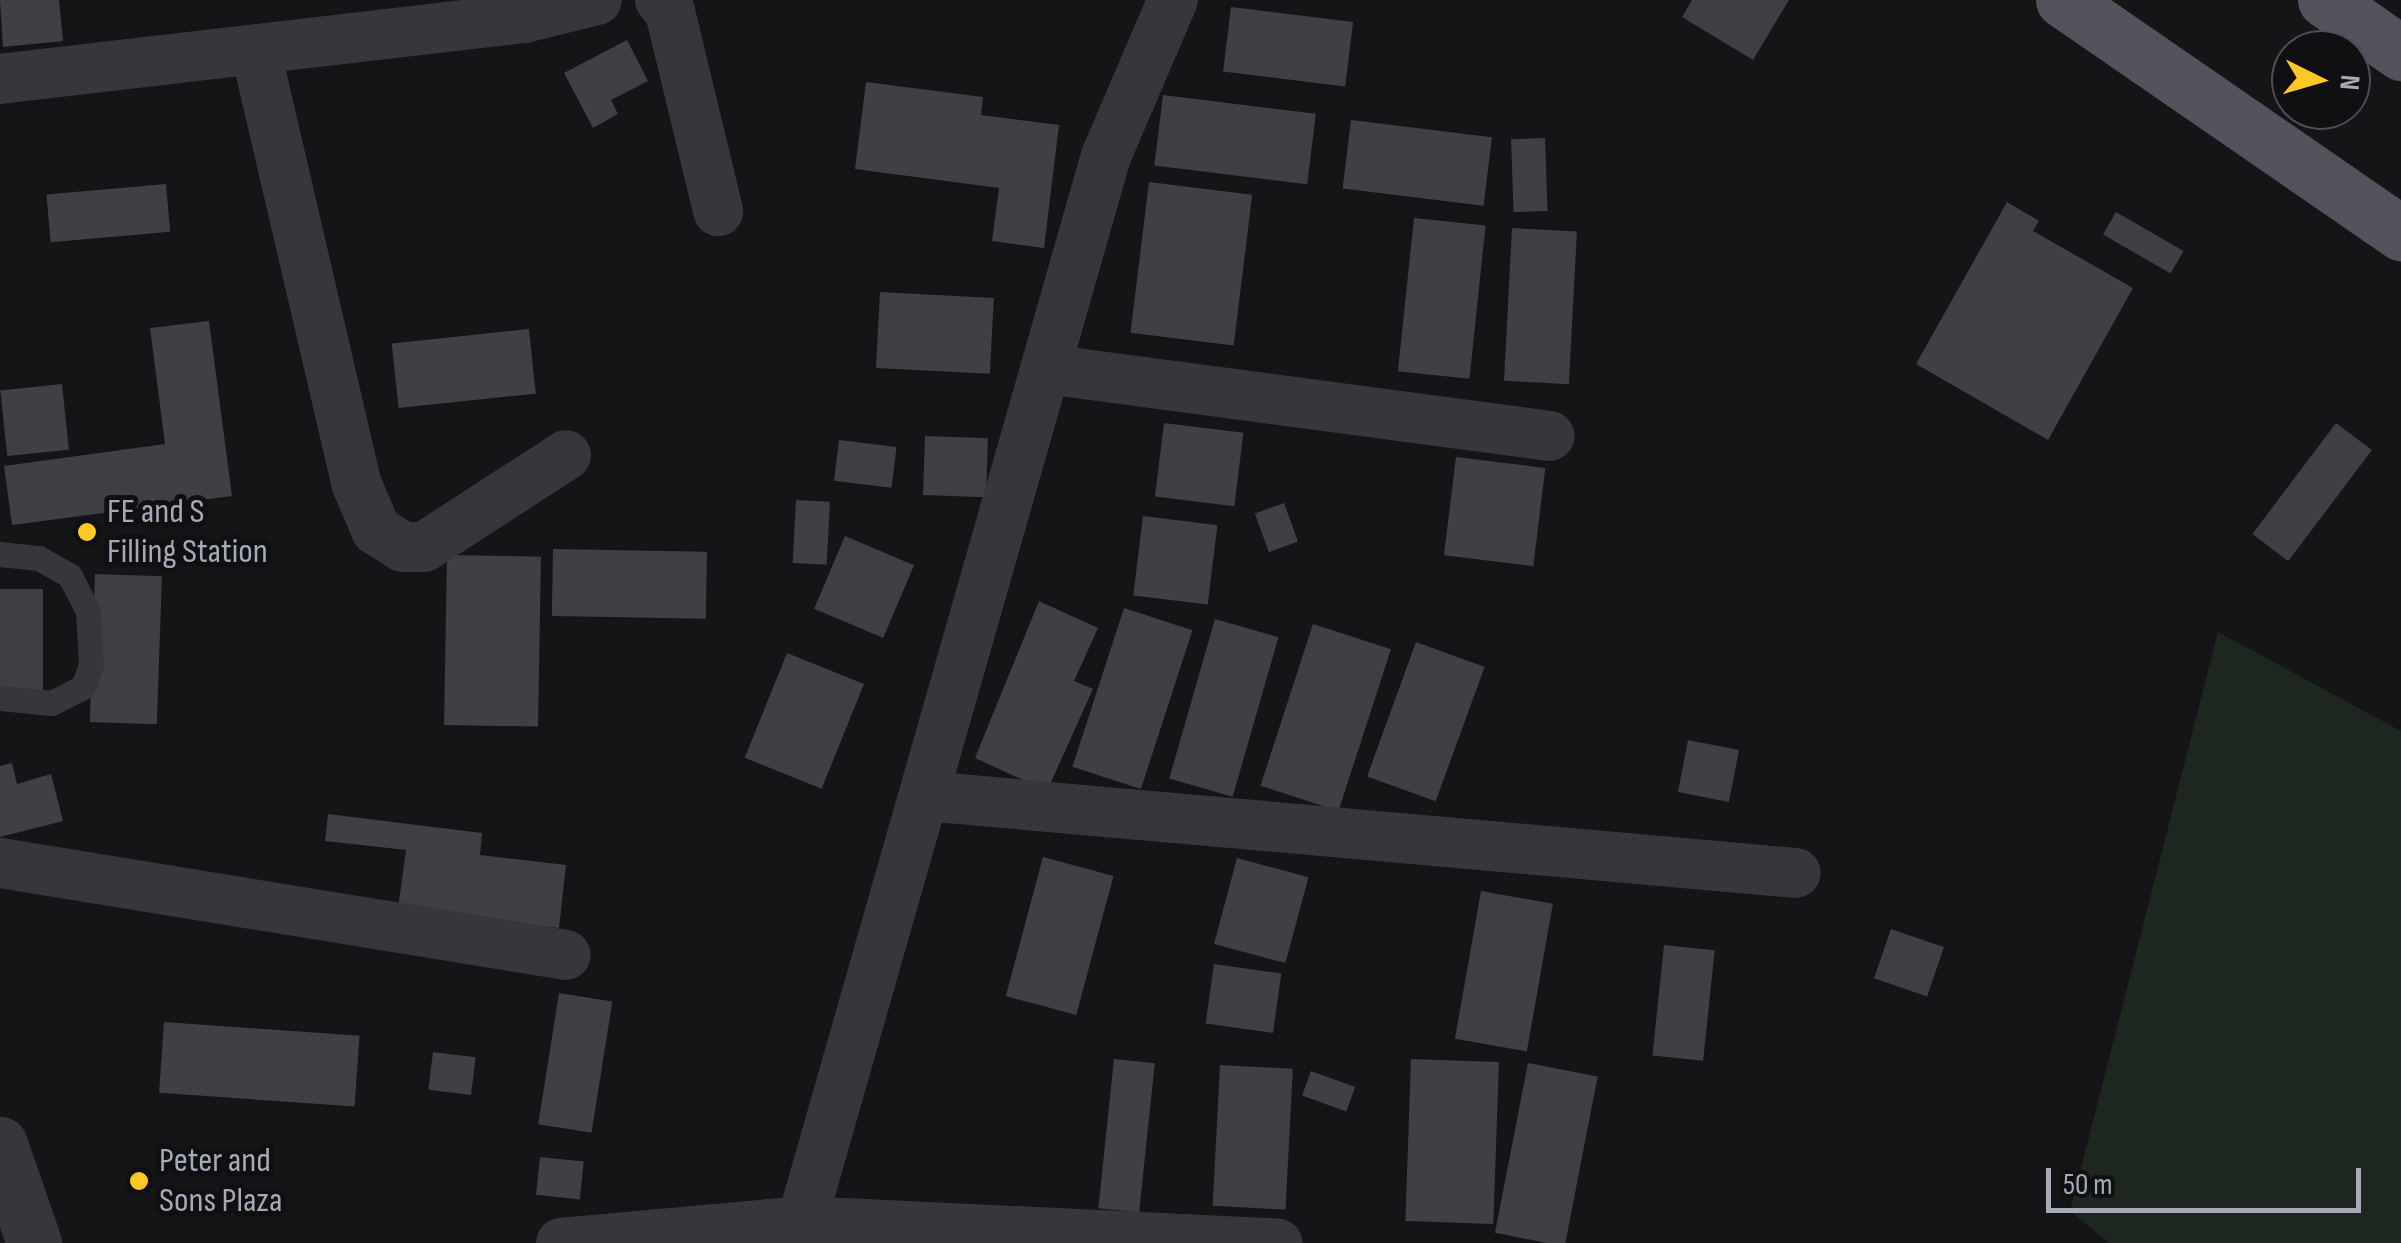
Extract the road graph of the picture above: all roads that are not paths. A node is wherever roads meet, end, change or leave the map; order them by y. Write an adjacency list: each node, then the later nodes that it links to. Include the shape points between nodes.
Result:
1 (597, 0): 6 (street, via 524,18)
2 (660, 0): 9 (street, via 670,12)
3 (1174, 0): 11 (street, via 1106,156)
4 (2062, 0): 10 (main road)
5 (2325, 0): 7 (main road)
6 (256, 52): 8 (street); 13 (street, via 357,486 376,530 404,548 424,546)
7 (2401, 52)
8 (0, 79)
9 (718, 211)
10 (2401, 234)
11 (1046, 369): 12 (street); 16 (street)
12 (1550, 436)
13 (566, 456)
14 (0, 554): 15 (lane, via 39,558 70,576 88,611 91,665 84,687 52,703)
15 (0, 698)
16 (925, 796): 18 (street); 21 (street)
17 (0, 862): 19 (street)
18 (1796, 873)
19 (566, 955)
20 (0, 1144): 23 (street)
21 (802, 1221): 22 (street); 24 (street)
22 (1086, 1237): 25 (street)
23 (34, 1243)
24 (561, 1243)
25 (1277, 1243)

